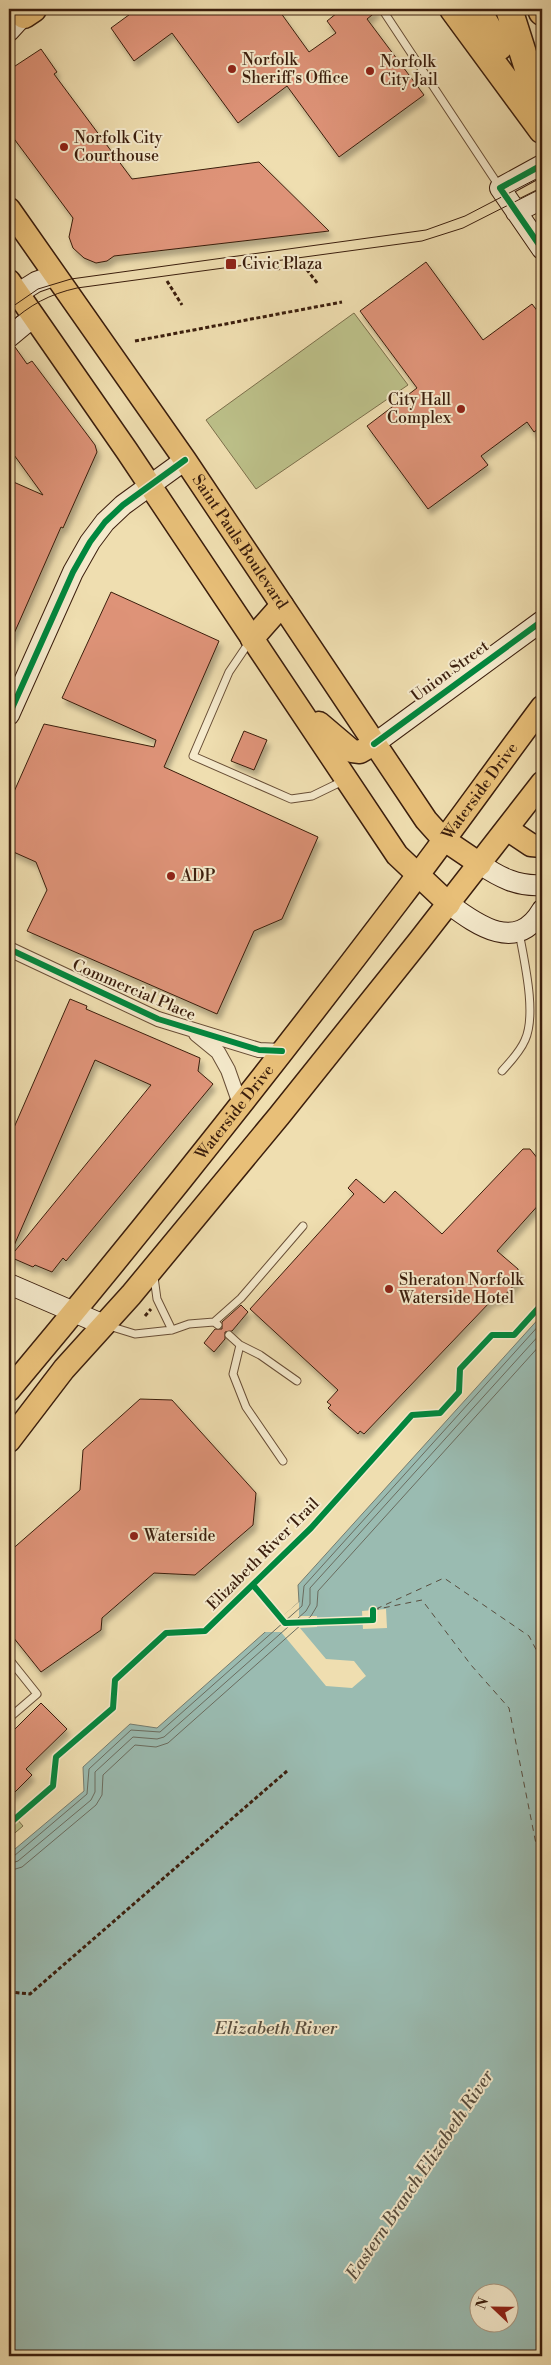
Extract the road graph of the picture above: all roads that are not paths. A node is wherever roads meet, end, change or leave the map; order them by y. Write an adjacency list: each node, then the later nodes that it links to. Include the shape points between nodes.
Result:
1 (382, 9): 9 (lane)
2 (453, 9): 7 (highway)
3 (477, 9): 6 (highway)
4 (508, 9): 5 (highway)
5 (542, 113)
6 (542, 125)
7 (542, 130)
8 (542, 165): 9 (street)
9 (500, 188): 12 (street)
10 (542, 198): 12 (street)
11 (9, 209): 14 (main road, Saint Pauls Boulevard)
12 (516, 212): 13 (street)
13 (542, 249)
14 (56, 275): 15 (street); 18 (main road, Saint Pauls Boulevard)
15 (12, 291): 16 (main road)
16 (33, 317): 17 (street); 19 (main road)
17 (9, 337)
18 (185, 460): 19 (street); 20 (main road, Saint Pauls Boulevard)
19 (149, 484): 22 (main road); 25 (street, via 105,522 83,551)
20 (282, 604): 22 (main road); 26 (main road, Saint Pauls Boulevard)
21 (542, 620): 26 (street, Union Street)
22 (252, 639): 23 (main road); 27 (lane, via 230,672 193,756 291,800 312,796)
23 (292, 699): 26 (main road, via 349,749 360,752); 27 (main road)
24 (542, 707): 30 (main road, Waterside Drive)
25 (9, 715)
26 (374, 744): 30 (main road, Saint Pauls Boulevard, via 426,820)
27 (346, 780): 33 (main road, via 397,855)
28 (542, 783): 29 (main road)
29 (507, 829): 31 (main road, via 531,845); 32 (main road)
30 (443, 839): 32 (main road, Saint Pauls Boulevard); 33 (main road, Waterside Drive)
31 (542, 846)
32 (480, 864): 34 (street, via 515,882); 35 (main road)
33 (417, 876): 35 (main road); 40 (main road, Waterside Drive)
34 (542, 885)
35 (449, 904): 37 (street, via 488,929); 44 (main road)
36 (542, 910): 37 (street, via 529,926)
37 (519, 932): 41 (lane, via 527,976 529,1025 522,1047)
38 (9, 949): 39 (street, Commercial Place, via 158,1019)
39 (192, 1031): 40 (street, Commercial Place, via 259,1050); 42 (street, Commercial Place, via 218,1052)
40 (282, 1051): 42 (main road, Waterside Drive)
41 (502, 1071)
42 (240, 1104): 46 (main road, Waterside Drive)
43 (303, 1226): 48 (lane, via 216,1324 189,1324)
44 (154, 1269): 47 (main road); 48 (lane, via 158,1299)
45 (9, 1284): 46 (street)
46 (74, 1312): 47 (street); 52 (main road, Waterside Drive)
47 (104, 1324): 48 (lane, via 135,1334); 53 (main road, via 64,1369)
48 (172, 1330)
49 (229, 1335): 50 (lane)
50 (240, 1345): 51 (lane); 54 (lane, via 233,1374 246,1407)
51 (297, 1381)
52 (9, 1390)
53 (9, 1441)
54 (283, 1461)
55 (9, 1659): 56 (lane, via 37,1694)
56 (9, 1718)

